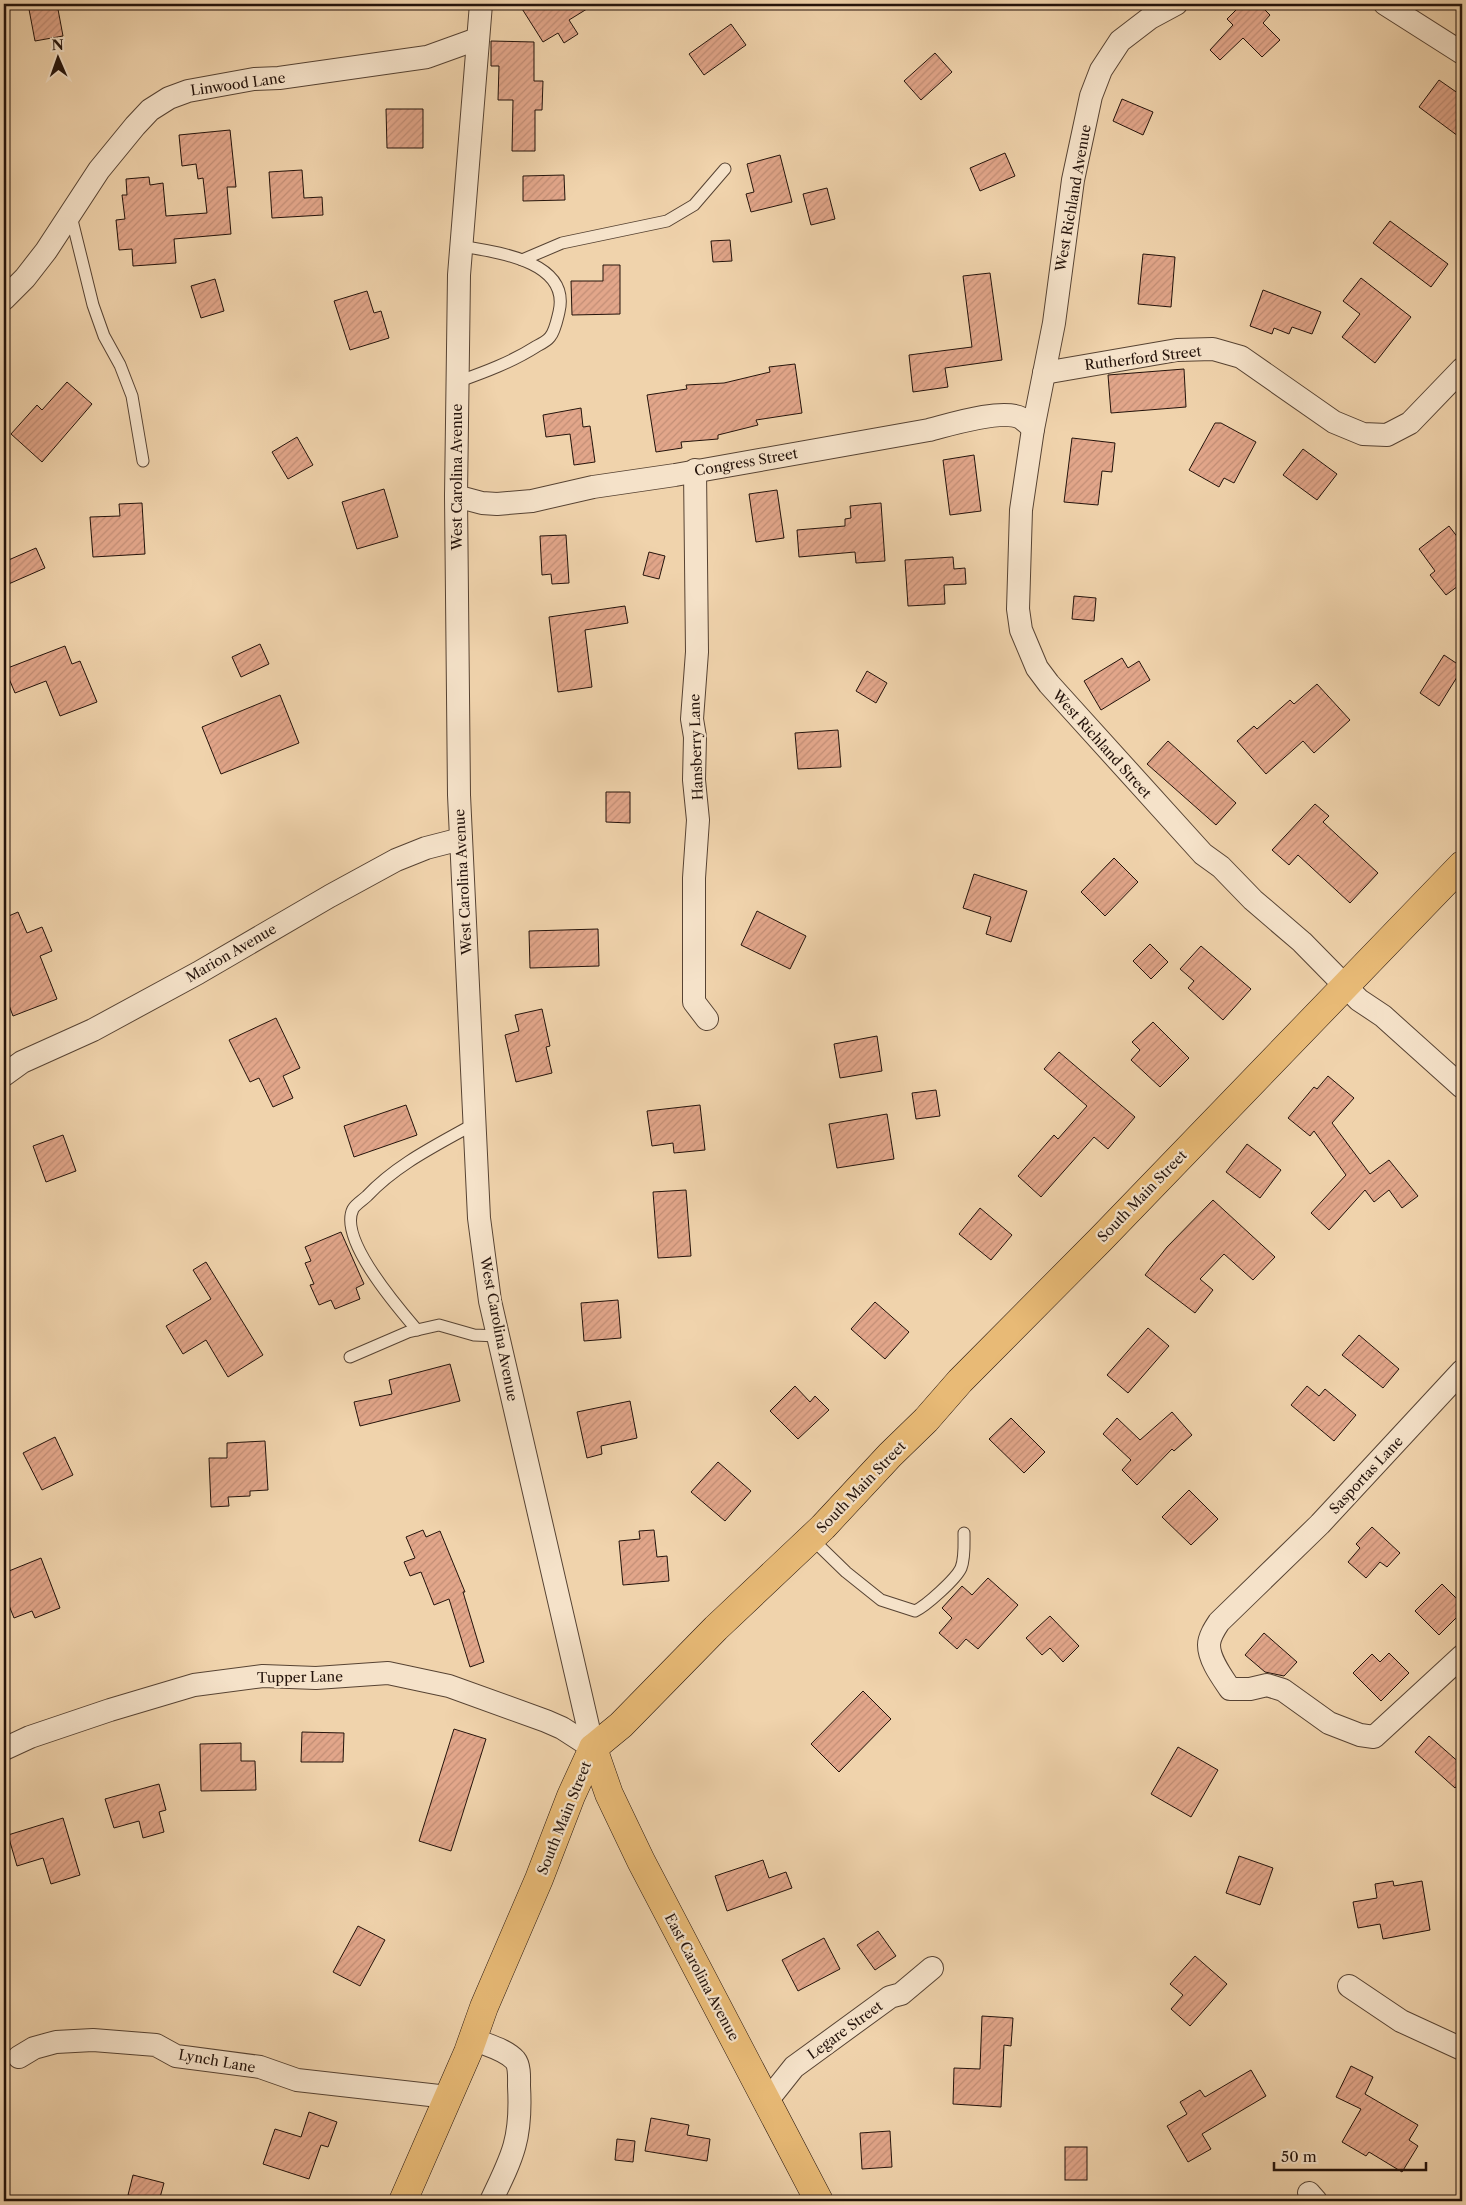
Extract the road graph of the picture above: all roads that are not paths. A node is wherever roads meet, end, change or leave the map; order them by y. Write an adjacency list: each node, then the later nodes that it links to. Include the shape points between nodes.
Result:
1 (480, 4): 4 (street, West Carolina Avenue)
2 (1176, 4): 12 (street, West Richland Avenue, via 1150,18 1120,41 1101,70 1091,96 1073,180 1054,323)
3 (1385, 4): 5 (street)
4 (476, 39): 7 (street, Linwood Lane, via 427,57 232,83 169,98 150,110 135,126); 8 (street, West Carolina Avenue)
5 (1462, 53)
6 (726, 169): 9 (lane, via 694,205 667,221 562,243)
7 (70, 214): 10 (street, Linwood Lane, via 30,271); 15 (lane, via 93,305 132,396)
8 (461, 246): 9 (lane); 13 (street, West Carolina Avenue)
9 (522, 260): 13 (lane, via 550,276 560,290 561,305 550,338 499,367)
10 (4, 299)
11 (1462, 369): 12 (street, Rutherford Street, via 1410,422 1387,434 1363,434 1334,422 1241,357 1213,349 1177,350)
12 (1044, 372): 14 (street, West Richland Avenue)
13 (457, 382): 17 (street, West Carolina Avenue)
14 (1033, 429): 16 (street, Congress Street, via 1020,418 998,416 964,420 929,430); 20 (street, West Richland Street, via 1021,510 1018,609 1021,630 1037,668 1185,836 1221,866)
15 (142, 461)
16 (694, 470): 17 (street, Congress Street, via 512,504 482,503); 21 (street, Hansberry Lane, via 697,652 692,719 698,820 694,878 694,1002)
17 (456, 496): 18 (street, West Carolina Avenue)
18 (461, 839): 22 (street, Marion Avenue, via 396,860 190,977 93,1030 22,1062); 24 (street, West Carolina Avenue)
19 (1462, 865): 20 (main road, South Main Street)
20 (1345, 986): 23 (street, West Richland Street); 30 (main road, South Main Street)
21 (707, 1019)
22 (4, 1075)
23 (1462, 1087)
24 (474, 1124): 25 (lane, via 415,1157 379,1183 353,1209 354,1238 382,1289); 26 (street, West Carolina Avenue, via 479,1218)
25 (417, 1330): 26 (lane, via 438,1325 474,1335); 27 (lane)
26 (498, 1336): 32 (street, West Carolina Avenue)
27 (350, 1357)
28 (1462, 1371): 31 (street, Sasportas Lane, via 1320,1524 1219,1622 1209,1645 1216,1668 1230,1689 1267,1685 1283,1690 1330,1723 1374,1737)
29 (964, 1533): 30 (lane, via 960,1570 926,1605 915,1611 881,1600)
30 (811, 1538): 32 (main road, South Main Street, via 621,1725)
31 (1462, 1656)
32 (593, 1748): 33 (street, Tupper Lane, via 546,1721 449,1686 388,1673 316,1678 263,1676 194,1686 110,1710); 36 (main road, South Main Street); 40 (main road, East Carolina Avenue, via 609,1794 641,1861)
33 (4, 1749)
34 (932, 1968): 40 (street, Legare Street, via 901,1994 890,1997 794,2066)
35 (1349, 1986): 37 (street, via 1401,2021)
36 (473, 2039): 39 (main road, South Main Street); 42 (street, via 516,2061 518,2069 521,2113 517,2140)
37 (1462, 2049)
38 (19, 2057): 39 (street, Lynch Lane, via 34,2048 56,2042 93,2040 156,2045 176,2056 260,2067 297,2080)
39 (448, 2097): 41 (main road, South Main Street)
40 (767, 2101): 43 (main road, East Carolina Avenue)
41 (403, 2201)
42 (491, 2201)
43 (819, 2201)

